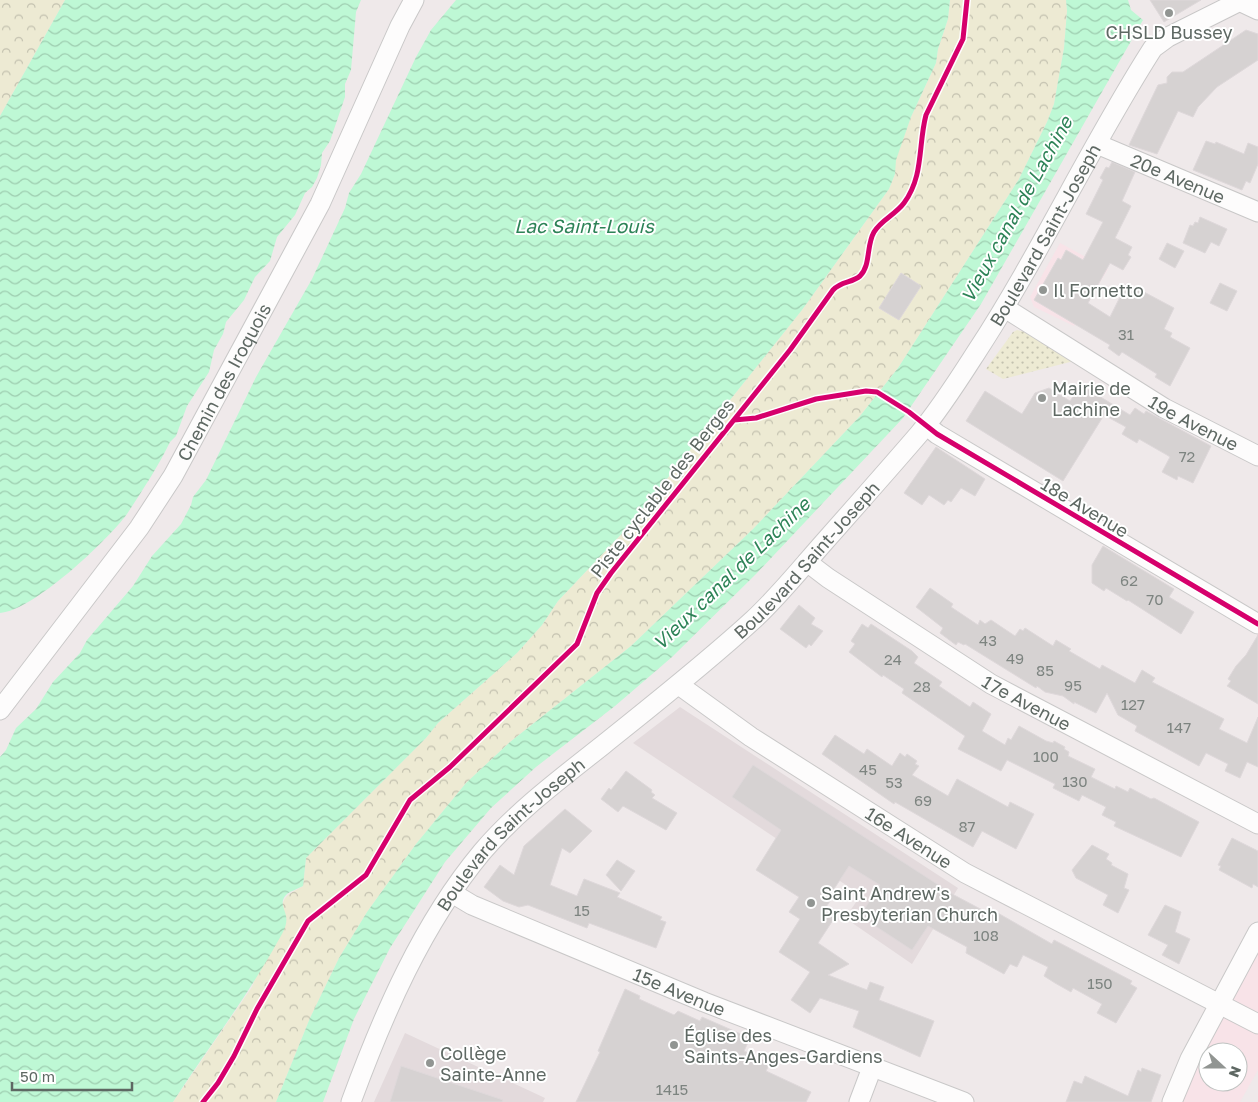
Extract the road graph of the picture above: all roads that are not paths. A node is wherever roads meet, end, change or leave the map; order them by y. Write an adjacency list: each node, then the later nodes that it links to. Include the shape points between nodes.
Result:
1 (399, 0): 5 (street, Chemin des Iroquois)
2 (414, 0): 5 (street, Chemin des Iroquois)
3 (1241, 1): 4 (street); 6 (street, Boulevard Saint-Joseph, via 1168,37 1153,48)
4 (1258, 10)
5 (400, 26): 14 (street, Chemin des Iroquois, via 320,204 182,460 139,528)
6 (1097, 144): 7 (street, 20e Avenue); 8 (street, Boulevard Saint-Joseph)
7 (1258, 212)
8 (1006, 308): 9 (street, Boulevard Saint-Joseph); 10 (street, 19e Avenue, via 1164,408)
9 (926, 425): 11 (street, Boulevard Saint-Joseph); 12 (street, 18e Avenue)
10 (1258, 456)
11 (807, 562): 13 (street, Boulevard Saint-Joseph, via 756,617); 15 (street, 17e Avenue, via 991,684)
12 (1258, 624)
13 (678, 685): 16 (street, Boulevard Saint-Joseph, via 518,814 484,850); 18 (street, 16e Avenue, via 751,737 965,873)
14 (0, 710)
15 (1258, 824)
16 (452, 893): 20 (street, 15e Avenue, via 472,905 704,1002); 21 (street, Boulevard Saint-Joseph, via 392,1001)
17 (1258, 932): 18 (street)
18 (1218, 1004): 19 (street, 16e Avenue); 24 (street)
19 (1258, 1024)
20 (873, 1066): 22 (street); 23 (street, 15e Avenue)
21 (351, 1102)
22 (859, 1102)
23 (964, 1102)
24 (1172, 1102)

